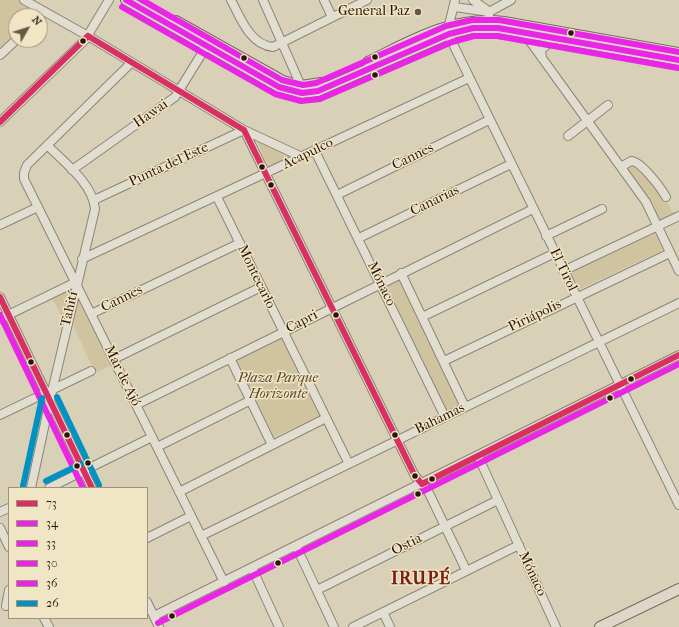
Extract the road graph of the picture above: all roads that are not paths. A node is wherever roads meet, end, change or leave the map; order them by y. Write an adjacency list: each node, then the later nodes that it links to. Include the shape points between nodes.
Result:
1 (24, 0): 12 (street)
2 (109, 0): 18 (street)
3 (126, 0): 20 (main road)
4 (139, 0): 20 (main road)
5 (231, 0): 21 (street, via 243,24 258,40 268,47)
6 (263, 0): 21 (street)
7 (324, 0): 15 (street)
8 (367, 0): 15 (street)
9 (473, 0): 13 (street)
10 (511, 0): 13 (street)
11 (455, 3): 13 (street); 16 (street)
12 (34, 8)
13 (489, 16): 16 (main road); 23 (main road)
14 (48, 17): 18 (street)
15 (332, 17): 21 (street)
16 (449, 29): 17 (main road, via 498,28); 20 (main road, via 331,86 308,93 279,87); 28 (street, El Tirol); 29 (main road, via 328,81)
17 (524, 32): 19 (main road); 25 (street)
18 (88, 36): 27 (street); 34 (street)
19 (554, 38): 25 (street, via 541,50); 26 (main road)
20 (208, 43): 29 (main road, via 283,81); 30 (street, Hawai)
21 (282, 43): 29 (street)
22 (8, 48): 24 (street)
23 (679, 53)
24 (0, 55)
25 (542, 59): 33 (street)
26 (679, 60)
27 (131, 63): 30 (street); 37 (street)
28 (469, 78): 32 (street, El Tirol); 38 (street, Acapulco)
29 (301, 86)
30 (179, 93): 35 (street); 42 (street, Hawai)
31 (608, 105): 33 (street)
32 (490, 120): 40 (street, El Tirol); 44 (street, Cannes)
33 (588, 121): 36 (street); 41 (street)
34 (0, 122)
35 (244, 130): 39 (street); 43 (street); 47 (street, Punta del Este)
36 (568, 136)
37 (48, 146): 42 (street); 48 (street, Mar de Ajó, via 24,169 24,179)
38 (316, 151): 39 (street, Acapulco); 44 (street, Mónaco)
39 (302, 157): 43 (street, Acapulco)
40 (511, 164): 49 (street, El Tirol); 55 (street, Canarias)
41 (621, 167): 46 (street, via 631,161 636,162 659,185); 53 (street, via 646,202)
42 (72, 170): 47 (street)
43 (266, 175): 45 (street, Acapulco); 69 (street)
44 (337, 195): 55 (street, Mónaco)
45 (217, 197): 56 (street, Montecarlo); 59 (street, Acapulco)
46 (666, 197)
47 (94, 200): 59 (street, Tahití, via 94,215)
48 (38, 207): 52 (street); 63 (street, Mar de Ajó)
49 (533, 209): 54 (street, El Tirol); 62 (street, Capri)
50 (602, 209): 54 (street)
51 (679, 216): 53 (street)
52 (0, 225)
53 (658, 226): 58 (street); 60 (street)
54 (546, 236): 57 (street, El Tirol)
55 (359, 238): 64 (street, Mónaco)
56 (240, 243): 65 (street, Montecarlo); 70 (street, Cannes)
57 (555, 253): 60 (street, El Tirol); 72 (street)
58 (670, 253): 61 (street); 66 (street, Piriápolis)
59 (82, 259): 63 (street, Tahití)
60 (564, 271): 66 (street, El Tirol)
61 (679, 271)
62 (401, 273): 64 (street, Capri); 72 (street, Mónaco)
63 (76, 282): 70 (street, Mar de Ajó); 71 (street); 82 (street, Tahití)
64 (381, 283): 69 (street, Capri); 87 (street, Mónaco)
65 (261, 286): 74 (street, Montecarlo); 78 (street)
66 (576, 296): 75 (street, El Tirol); 79 (street, Piriápolis)
67 (0, 297): 71 (street)
68 (679, 303): 75 (street, Bahamas)
69 (332, 307): 74 (street, Capri); 90 (street)
70 (91, 314): 78 (street, Mar de Ajó)
71 (8, 315): 73 (street); 82 (street)
72 (422, 316): 79 (street, Mónaco)
73 (0, 319)
74 (283, 332): 77 (street, Capri); 88 (street, Montecarlo)
75 (598, 342): 81 (street, El Tirol); 85 (street, Bahamas)
76 (679, 355): 81 (street)
77 (230, 358): 83 (street); 84 (street, Capri)
78 (114, 359): 84 (street, Mar de Ajó)
79 (444, 361): 85 (street, Mónaco)
80 (91, 371): 82 (street)
81 (620, 386): 93 (street); 102 (street, El Tirol)
82 (49, 394): 86 (street); 95 (street); 97 (street, Tahití)
83 (251, 400): 91 (street); 92 (street)
84 (136, 405): 89 (street, Mar de Ajó)
85 (465, 407): 87 (street, Bahamas)
86 (0, 415)
87 (445, 417): 90 (street, Bahamas)
88 (326, 418): 91 (street); 94 (street, Montecarlo)
89 (152, 437): 92 (street, Mar de Ajó); 95 (street)
90 (397, 440): 94 (street, Bahamas); 96 (street, via 415,476)
91 (272, 445): 100 (street)
92 (157, 447): 100 (street, Mar de Ajó)
93 (478, 456): 96 (street); 101 (street, Mónaco)
94 (349, 464): 106 (street, Bahamas)
95 (84, 471): 98 (street); 99 (street)
96 (422, 484): 104 (street); 110 (street)
97 (31, 487)
98 (51, 487)
99 (92, 487)
100 (179, 492): 103 (street, Mar de Ajó)
101 (498, 500): 104 (street, Ostia); 109 (street, Mónaco)
102 (679, 505)
103 (191, 516): 106 (street, Mar de Ajó); 107 (street)
104 (445, 526): 112 (street); 115 (street, Ostia)
105 (0, 528): 108 (street)
106 (201, 536): 113 (street, Mar de Ajó)
107 (148, 538)
108 (8, 545)
109 (519, 545): 112 (street); 127 (street, Mónaco)
110 (296, 546): 111 (street); 115 (street)
111 (252, 568): 113 (street); 123 (street)
112 (466, 570): 120 (street)
113 (224, 582): 121 (street)
114 (679, 588): 128 (main road)
115 (316, 590): 124 (street)
116 (8, 594): 119 (street)
117 (679, 595): 129 (main road)
118 (148, 604): 121 (street)
119 (5, 606)
120 (383, 612): 125 (street); 126 (street)
121 (154, 616): 122 (street)
122 (159, 627)
123 (279, 627)
124 (334, 627)
125 (353, 627)
126 (390, 627)
127 (556, 627)
128 (602, 627)
129 (613, 627)

